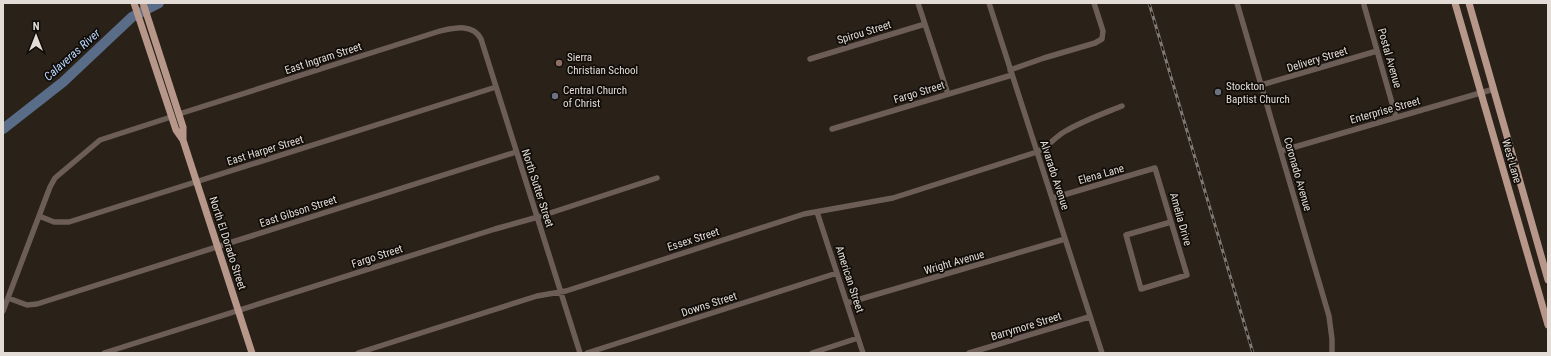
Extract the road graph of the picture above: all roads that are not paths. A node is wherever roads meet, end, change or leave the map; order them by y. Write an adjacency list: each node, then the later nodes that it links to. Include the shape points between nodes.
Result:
1 (134, 3): 22 (main road, North El Dorado Street)
2 (143, 3): 21 (main road, North El Dorado Street)
3 (918, 3): 10 (street)
4 (989, 3): 14 (street, Alvarado Avenue)
5 (1094, 3): 14 (street, Fargo Street, via 1103,31 1102,39 1044,58)
6 (1237, 3): 15 (street, Coronado Avenue)
7 (1455, 3): 18 (main road, West Lane)
8 (1364, 5): 12 (street, Postal Avenue)
9 (1468, 5): 17 (main road, West Lane)
10 (925, 24): 13 (street, Spirou Street); 19 (street)
11 (475, 30): 16 (street, North Sutter Street); 21 (street, East Ingram Street, via 466,28 440,31)
12 (1378, 51): 15 (street, Delivery Street); 23 (street, Postal Avenue)
13 (810, 59)
14 (1011, 73): 19 (street, Fargo Street); 28 (street, Alvarado Avenue)
15 (1261, 85): 26 (street, Coronado Avenue)
16 (496, 87): 27 (street, North Sutter Street); 31 (street, East Harper Street)
17 (1494, 89): 18 (street, Enterprise Street); 40 (main road, West Lane)
18 (1480, 93): 23 (street, Enterprise Street); 44 (main road, West Lane)
19 (948, 94): 24 (street, Fargo Street)
20 (1122, 106): 28 (street, Essex Street, via 1063,132 1047,147)
21 (179, 114): 25 (main road, North El Dorado Street, via 183,126)
22 (171, 117): 25 (main road, North El Dorado Street); 34 (street, via 100,140 52,183)
23 (1396, 117): 26 (street, Enterprise Street)
24 (832, 129)
25 (183, 140): 31 (main road, North El Dorado Street)
26 (1281, 151): 59 (street, Coronado Avenue, via 1329,316)
27 (516, 152): 35 (street, North Sutter Street); 38 (street, East Gibson Street)
28 (1037, 152): 32 (street, Alvarado Avenue); 33 (street, Essex Street, via 893,198)
29 (1155, 168): 32 (street, Elena Lane); 36 (street, Amelia Drive)
30 (657, 178): 35 (street, Fargo Street)
31 (197, 182): 34 (street, East Harper Street, via 69,222 54,222); 38 (main road, North El Dorado Street)
32 (1053, 198): 37 (street, Alvarado Avenue)
33 (817, 212): 39 (street, American Street); 41 (street, Essex Street)
34 (39, 216): 42 (street)
35 (538, 217): 41 (street, North Sutter Street); 45 (street, Fargo Street)
36 (1171, 222): 36 (street, Amelia Drive, via 1187,275 1142,289 1126,235)
37 (1066, 239): 43 (street, Wright Avenue); 47 (street, Alvarado Avenue)
38 (218, 247): 42 (street, East Gibson Street, via 34,305); 45 (main road, North El Dorado Street)
39 (837, 273): 43 (street, American Street); 54 (street, Downs Street)
40 (1548, 280)
41 (560, 292): 52 (street, Essex Street, via 537,296); 53 (street, North Sutter Street)
42 (8, 298): 46 (street)
43 (847, 303): 49 (street, American Street)
44 (1546, 306): 48 (main road, West Lane)
45 (238, 310): 50 (street, Fargo Street); 51 (main road, North El Dorado Street)
46 (3, 311)
47 (1089, 317): 57 (street, Barrymore Street); 58 (street, Alvarado Avenue)
48 (1548, 325)
49 (858, 338): 55 (street); 56 (street, American Street)
50 (104, 353)
51 (252, 353)
52 (358, 353)
53 (580, 353)
54 (587, 353)
55 (812, 353)
56 (863, 353)
57 (969, 353)
58 (1102, 353)
59 (1332, 353)

